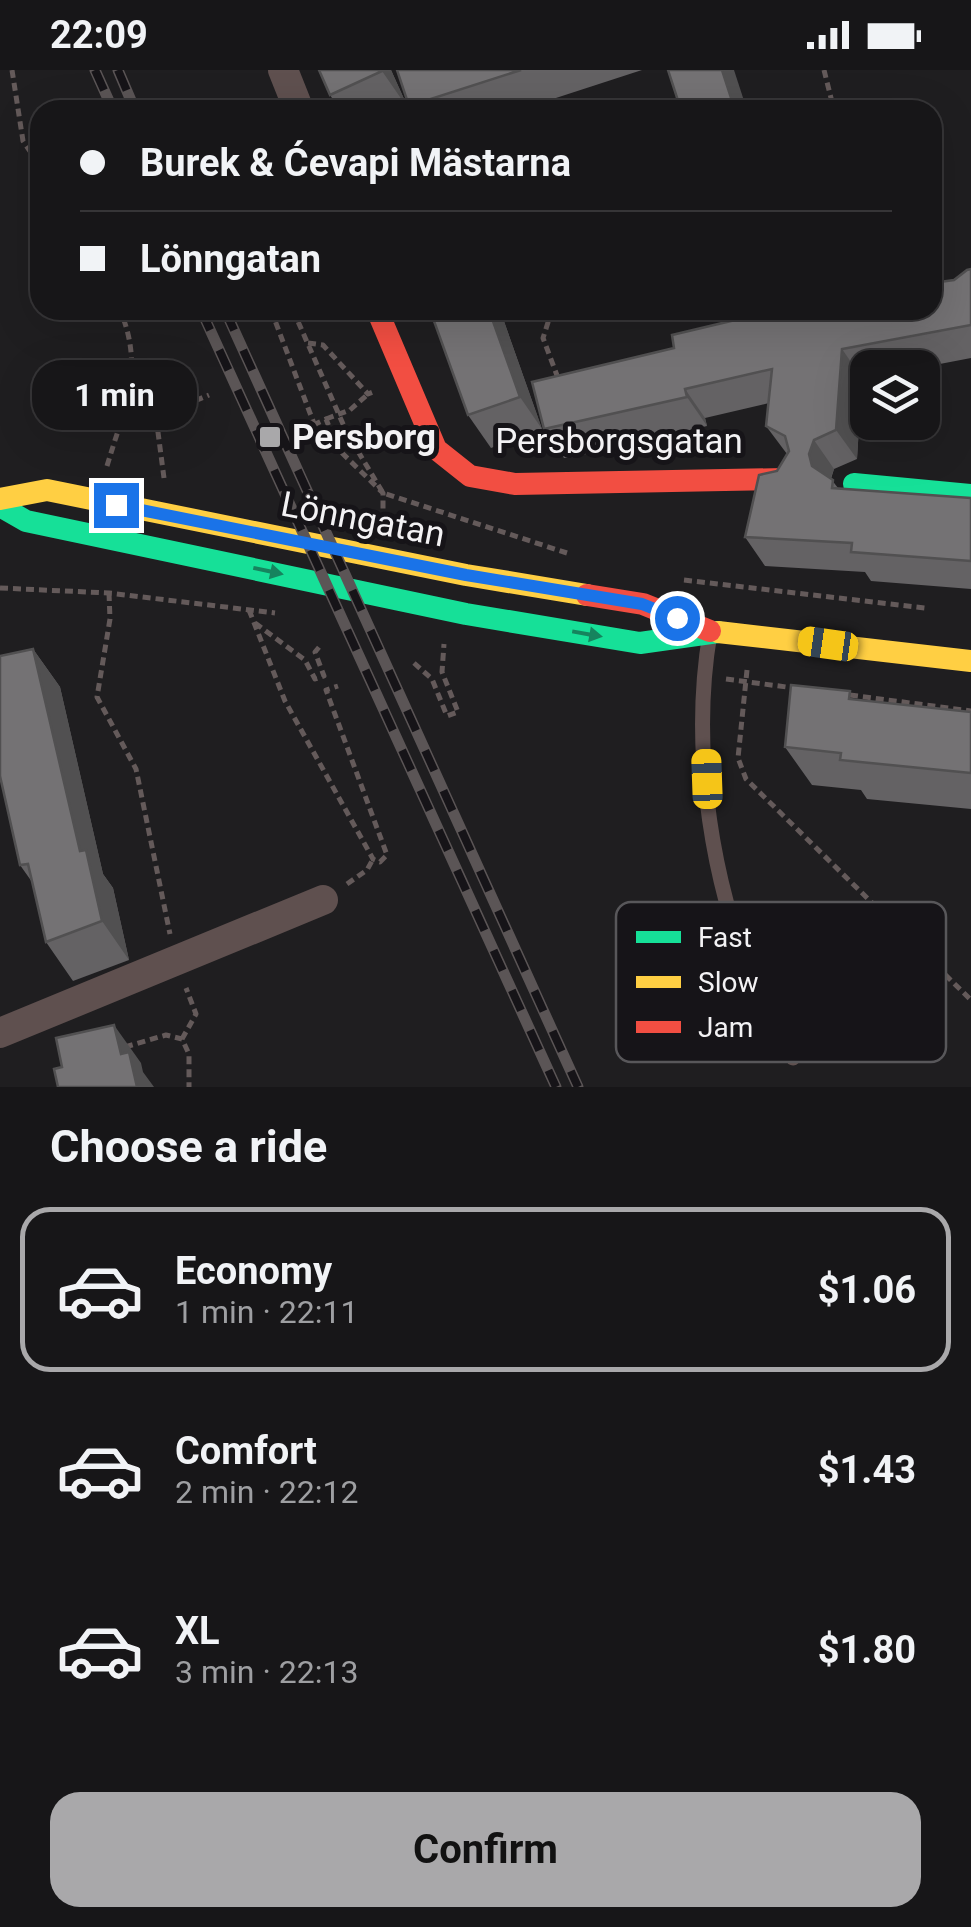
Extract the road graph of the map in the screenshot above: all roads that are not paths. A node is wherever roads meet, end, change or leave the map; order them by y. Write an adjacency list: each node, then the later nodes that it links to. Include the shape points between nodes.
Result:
1 (283, 70): 2 (street)
2 (295, 100)
3 (381, 320): 4 (street, Persborgsgatan, via 436,449 452,466 492,483)
4 (784, 479)
5 (854, 484): 6 (street)
6 (971, 495)
7 (0, 503): 8 (street, Lönngatan, via 47,490 642,604); 8 (street, Lönngatan, one-way to 8, via 26,521 466,614 640,643)
8 (711, 631): 9 (street, Lönngatan); 11 (lane, via 703,675 708,800)
9 (971, 661)
10 (323, 900): 12 (street)
11 (728, 902)
12 (0, 1033)

